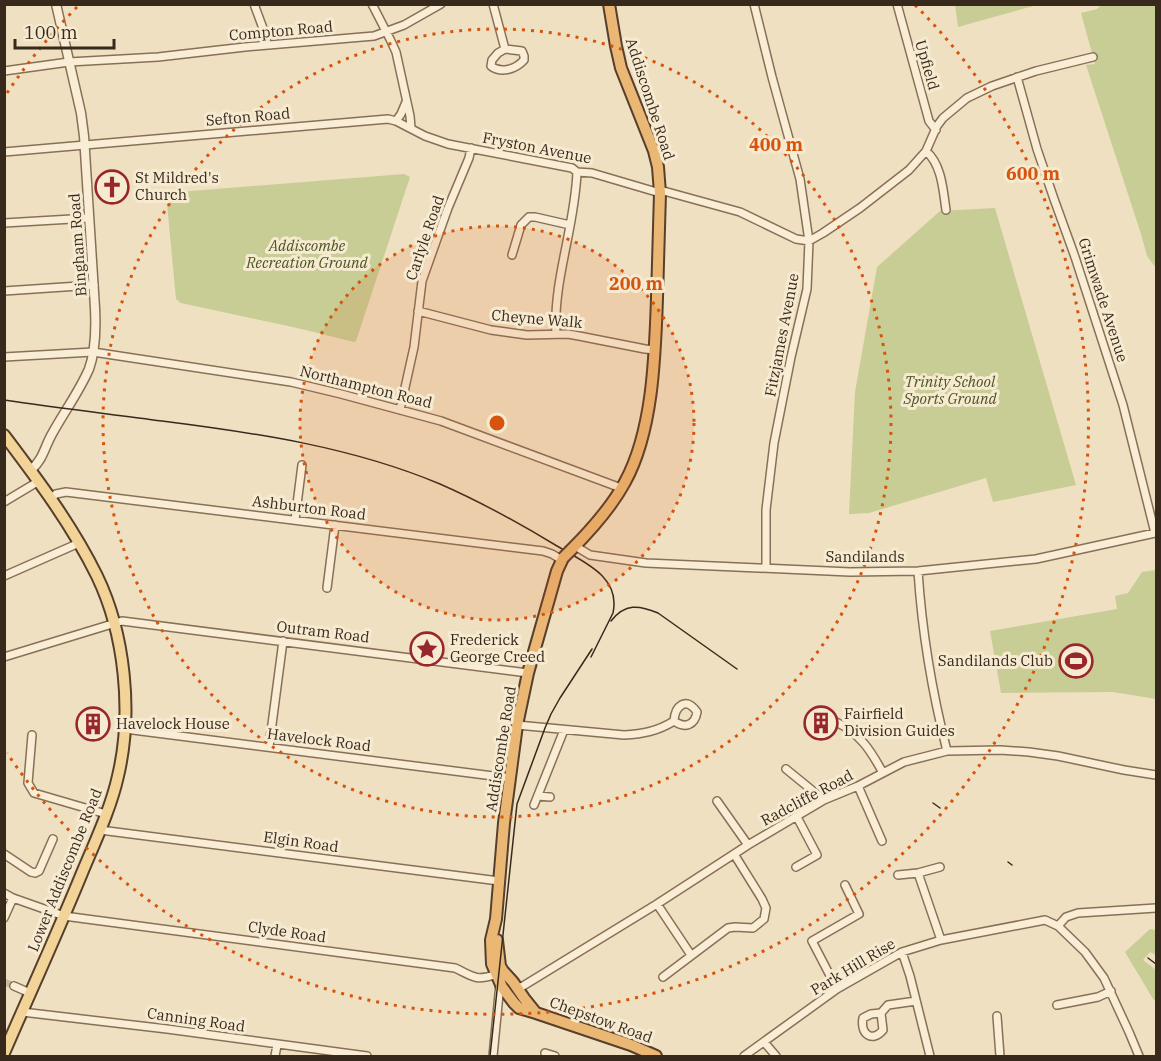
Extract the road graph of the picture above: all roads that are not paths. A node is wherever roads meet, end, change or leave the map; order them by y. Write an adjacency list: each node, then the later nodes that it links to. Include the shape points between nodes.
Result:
1 (56, 4): 13 (street, Bingham Road)
2 (254, 4): 10 (street)
3 (372, 4): 9 (street)
4 (441, 4): 9 (street, Compton Road)
5 (493, 4): 11 (street)
6 (609, 4): 25 (highway, Addiscombe Road, via 623,74 654,151)
7 (754, 4): 30 (street, Fitzjames Avenue, via 800,179)
8 (897, 4): 19 (street, Upfield, via 929,121)
9 (387, 32): 10 (street, Compton Road); 16 (street, via 396,52)
10 (267, 45): 13 (street, Compton Road)
11 (505, 49): 11 (street, via 522,51 524,60 516,67 496,70 491,66 492,60)
12 (1093, 57): 15 (street)
13 (69, 62): 14 (street, Compton Road); 20 (street, Bingham Road)
14 (4, 71)
15 (1017, 78): 19 (street, via 967,98 943,118); 49 (street, Grimwade Avenue, via 1120,396)
16 (406, 102): 17 (street); 18 (street)
17 (396, 121): 18 (street, Sefton Road); 20 (street, Sefton Road, via 380,119)
18 (411, 128): 21 (street, Fryston Avenue, via 441,142)
19 (936, 130): 22 (street)
20 (85, 145): 23 (street, Sefton Road); 27 (street, Bingham Road)
21 (471, 148): 24 (street, Fryston Avenue, via 534,159); 34 (street, Carlyle Road, via 426,271)
22 (926, 151): 26 (street, via 940,174); 30 (street, via 909,170 868,202)
23 (4, 152)
24 (577, 172): 25 (street, Fryston Avenue); 29 (street)
25 (660, 191): 30 (street, Fryston Avenue, via 740,212 796,239); 36 (highway, Addiscombe Road)
26 (946, 210)
27 (89, 218): 28 (street); 32 (street, Bingham Road)
28 (4, 223)
29 (570, 225): 31 (street, via 529,217 521,225); 35 (street, via 559,286)
30 (809, 240): 52 (street, Fitzjames Avenue, via 807,289 773,454 766,510)
31 (512, 255)
32 (94, 285): 33 (street); 37 (street, Bingham Road)
33 (4, 291)
34 (418, 311): 35 (street, Cheyne Walk, via 490,330); 39 (street, Carlyle Road)
35 (556, 334): 36 (street, Cheyne Walk)
36 (655, 350): 44 (highway, Addiscombe Road, via 640,443)
37 (93, 352): 38 (street, Northampton Road); 39 (street, Northampton Road, via 276,379); 42 (street, Bingham Road, via 83,381 40,461)
38 (4, 357)
39 (400, 410): 44 (street, Northampton Road, via 460,427)
40 (4, 435): 42 (main road, Lower Addiscombe Road)
41 (302, 465): 47 (street)
42 (31, 470): 43 (main road, Lower Addiscombe Road)
43 (39, 481): 45 (main road, Lower Addiscombe Road); 46 (street)
44 (621, 488): 51 (highway, Addiscombe Road, via 605,513)
45 (51, 498): 47 (street, Ashburton Road, via 66,492); 50 (main road, Lower Addiscombe Road)
46 (4, 502)
47 (295, 520): 48 (street, Ashburton Road)
48 (335, 525): 51 (street, Ashburton Road); 55 (street)
49 (1155, 533): 53 (street, Sandilands, via 1036,559)
50 (79, 543): 54 (street); 56 (main road, Lower Addiscombe Road, via 97,576)
51 (568, 553): 52 (street, Sandilands, via 646,563); 59 (highway, Addiscombe Road, via 557,571)
52 (766, 568): 53 (street, Sandilands)
53 (918, 571): 67 (street, via 927,654)
54 (4, 576)
55 (327, 588)
56 (114, 622): 57 (street, Outram Road); 58 (street); 63 (main road, Lower Addiscombe Road, via 124,677)
57 (283, 641): 59 (street, Outram Road); 66 (street)
58 (4, 657)
59 (528, 673): 62 (highway, Addiscombe Road)
60 (674, 721): 64 (street, via 638,735)
61 (836, 722): 69 (street, via 849,728 870,750)
62 (517, 725): 64 (street); 71 (highway, Addiscombe Road)
63 (125, 729): 66 (street, Havelock Road); 78 (main road, Lower Addiscombe Road, via 118,777)
64 (564, 730): 73 (street)
65 (32, 735): 78 (street, via 28,783 34,793)
66 (269, 747): 71 (street, Havelock Road)
67 (947, 752): 69 (street, Radcliffe Road, via 904,762); 70 (street, Radcliffe Road, via 1029,752)
68 (786, 769): 75 (street)
69 (883, 773): 72 (street, Radcliffe Road)
70 (1156, 775)
71 (509, 778): 90 (highway, Addiscombe Road)
72 (858, 786): 75 (street, Radcliffe Road); 82 (street)
73 (538, 796): 74 (street); 77 (street)
74 (550, 797)
75 (825, 800): 79 (street, Radcliffe Road)
76 (717, 801): 83 (street)
77 (534, 805)
78 (106, 814): 80 (main road, Lower Addiscombe Road)
79 (797, 817): 83 (street, Radcliffe Road); 86 (street, via 817,855)
80 (100, 830): 90 (street, Elgin Road); 96 (main road, Lower Addiscombe Road)
81 (53, 839): 84 (street, via 35,873)
82 (882, 841)
83 (748, 845): 85 (street, Radcliffe Road)
84 (4, 854)
85 (734, 854): 94 (street, Radcliffe Road); 101 (street, via 762,899 766,908 764,919 753,928 728,928)
86 (796, 867)
87 (940, 867): 88 (street)
88 (918, 873): 89 (street); 99 (street)
89 (898, 875)
90 (499, 881): 103 (highway, Addiscombe Road, via 491,939 492,964)
91 (845, 885): 105 (street, via 859,914 812,941)
92 (4, 893): 93 (street, Clyde Road)
93 (13, 898): 96 (street, Clyde Road); 97 (street)
94 (657, 904): 101 (street); 107 (street, Radcliffe Road)
95 (1156, 908): 98 (street, via 1078,913 1066,917)
96 (64, 916): 103 (street, Clyde Road, via 455,968 477,978); 108 (main road, Lower Addiscombe Road)
97 (4, 918)
98 (1058, 926): 99 (street, Park Hill Rise, via 1038,920); 106 (street, via 1085,952)
99 (941, 940): 100 (street, Park Hill Rise)
100 (902, 952): 105 (street, Park Hill Rise); 109 (street)
101 (691, 955): 102 (street)
102 (663, 976)
103 (499, 977): 107 (highway, Addiscombe Road); 121 (street, Addiscombe Road)
104 (14, 986): 108 (street)
105 (837, 989): 114 (street, Park Hill Rise)
106 (1111, 991): 110 (street, via 1098,998); 128 (street)
107 (513, 992): 123 (highway, Chepstow Road, via 514,1003 522,1010)
108 (30, 993): 111 (main road, Lower Addiscombe Road)
109 (916, 1001): 112 (street, via 888,1005); 126 (street)
110 (1057, 1005)
111 (22, 1012): 115 (street, Canning Road); 116 (main road, Lower Addiscombe Road)
112 (881, 1013)
113 (997, 1016): 127 (street)
114 (764, 1042): 124 (street, Park Hill Rise); 125 (street)
115 (277, 1045): 117 (street, Canning Road); 119 (street)
116 (5, 1052)
117 (311, 1053): 120 (street, Canning Road)
118 (545, 1053): 122 (street)
119 (275, 1056)
120 (367, 1056)
121 (493, 1056)
122 (555, 1056)
123 (656, 1056)
124 (744, 1056)
125 (776, 1056)
126 (930, 1056)
127 (1000, 1056)
128 (1139, 1056)

